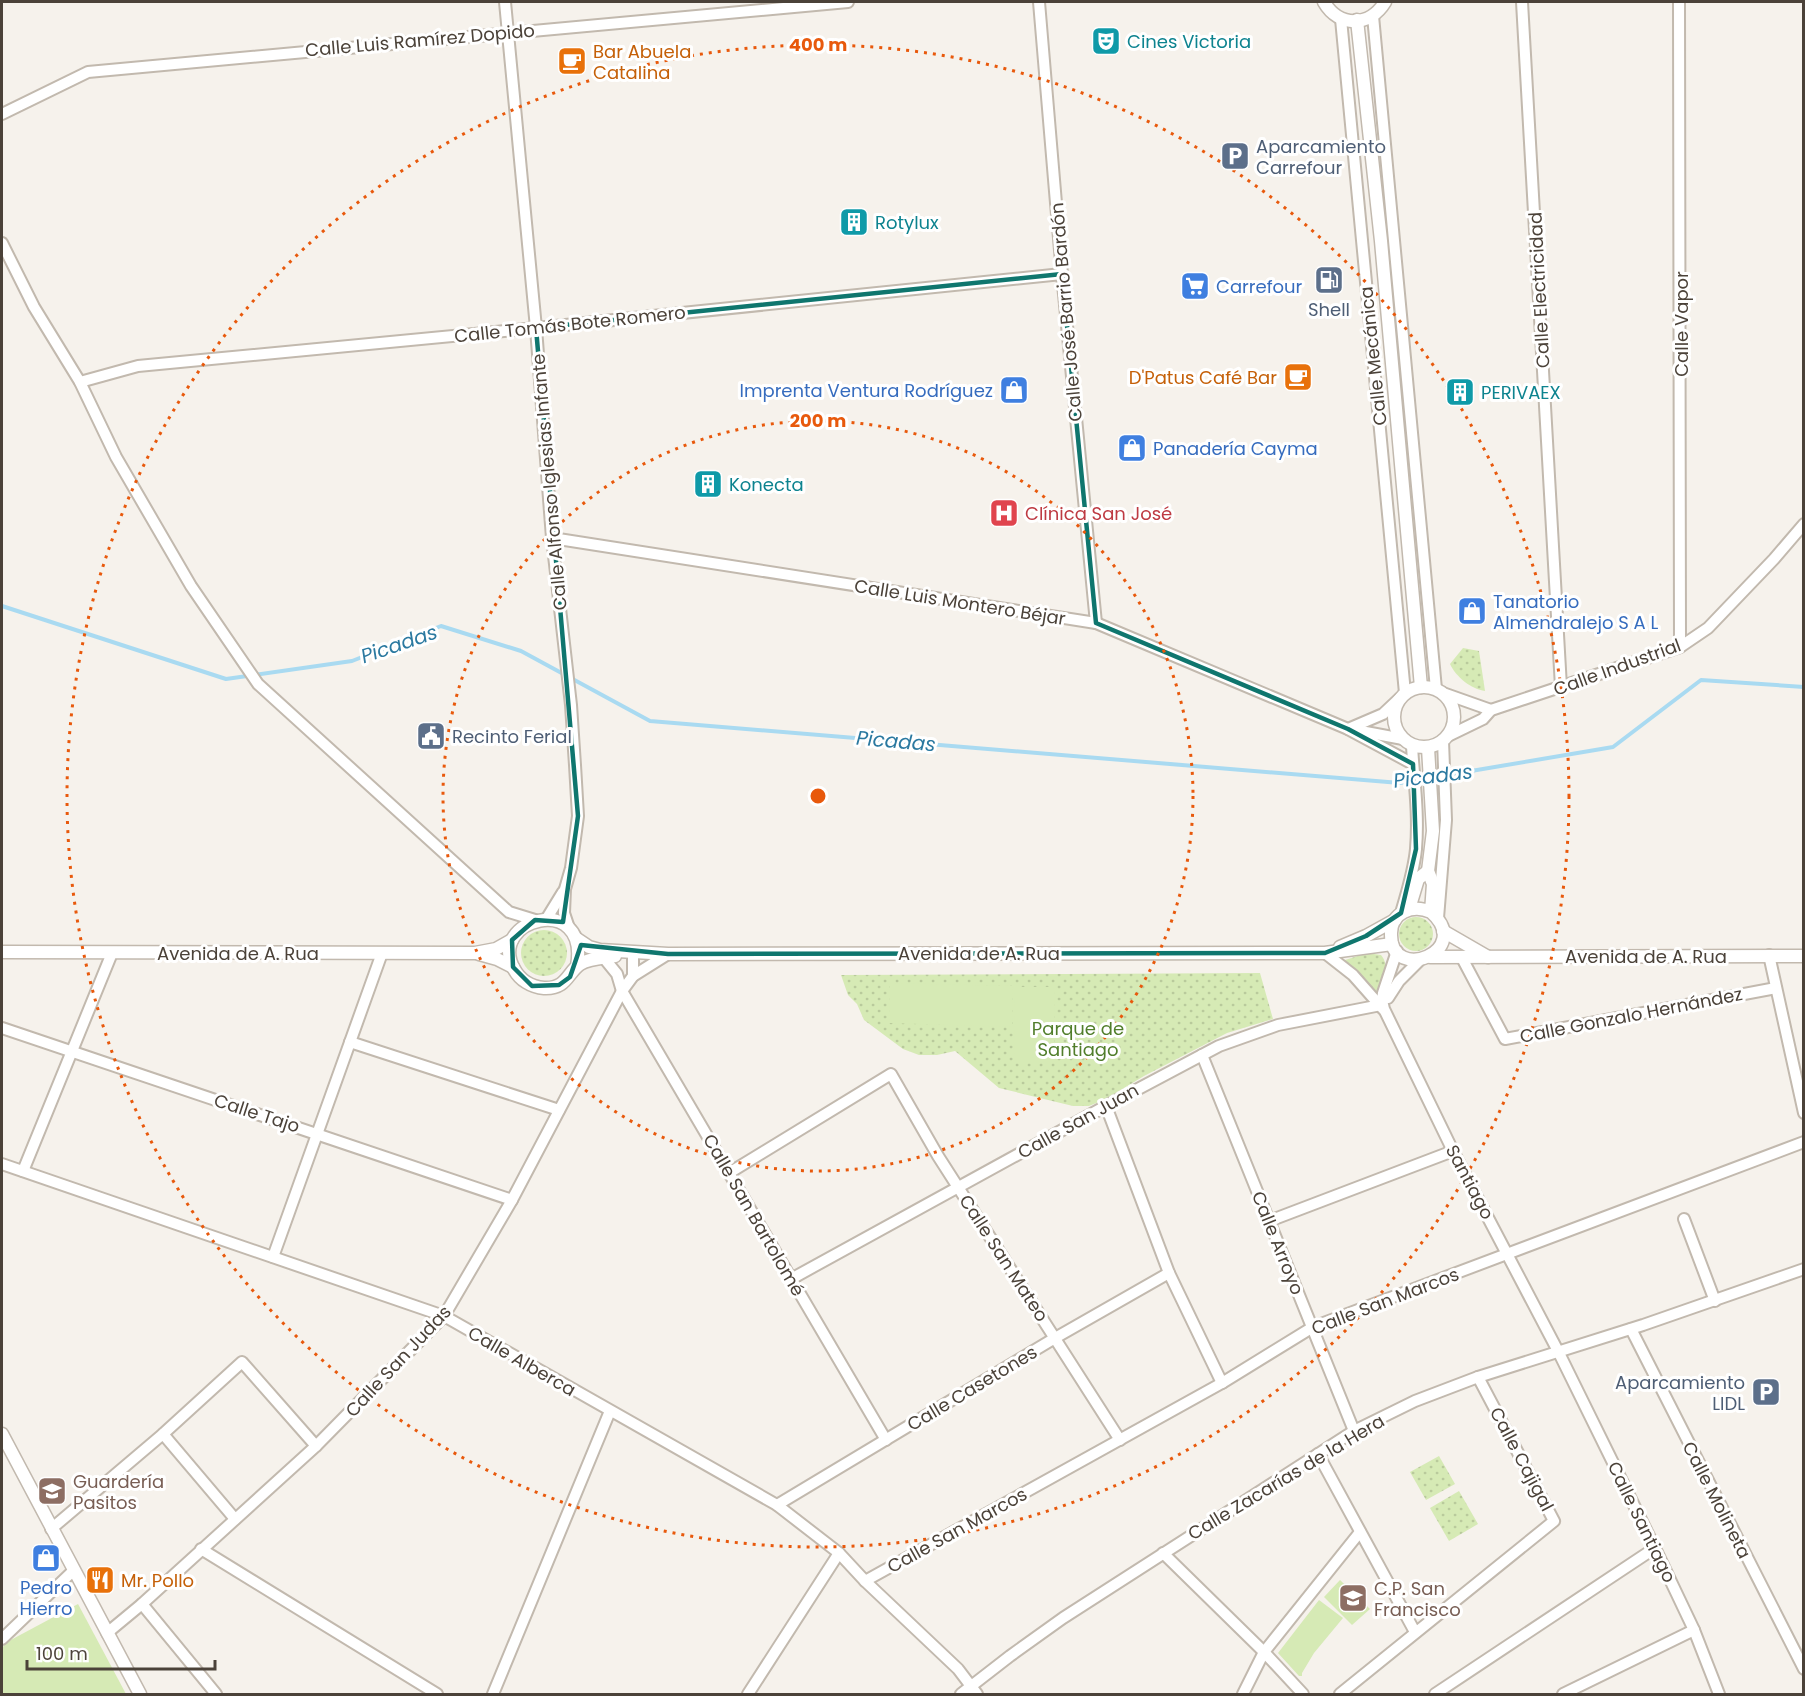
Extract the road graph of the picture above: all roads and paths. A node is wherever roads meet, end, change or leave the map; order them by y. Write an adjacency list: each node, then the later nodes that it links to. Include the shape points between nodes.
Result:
1 (506, 2): 11 (street, Calle Alfonso Iglesias Infante)
2 (848, 2): 11 (street, Calle Luis Ramírez Dopido)
3 (1039, 2): 14 (street, Calle José Barrio Bardón)
4 (1385, 2): 8 (street)
5 (1522, 2): 22 (street, Calle Electricidad)
6 (1679, 2): 20 (street, Calle Vapor)
7 (1323, 4): 9 (street)
8 (1373, 16): 10 (street); 23 (street, Calle Mecánica)
9 (1341, 18): 10 (street); 24 (street, Calle Mecánica)
10 (1358, 20): 21 (street)
11 (508, 32): 12 (street, Calle Luis Ramírez Dopido, via 88,72); 15 (street, Calle Alfonso Iglesias Infante)
12 (2, 114)
13 (2, 243): 16 (street, via 34,307)
14 (1062, 274): 15 (street, Calle Tomás Bote Romero); 19 (street, Calle José Barrio Bardón)
15 (536, 328): 16 (street, Calle Tomás Bote Romero, via 138,366); 18 (street, Calle Alfonso Iglesias Infante)
16 (80, 382): 33 (street, via 116,457 191,586 258,684)
17 (1803, 524): 20 (street, Calle Industrial, via 1708,628)
18 (552, 538): 19 (street, Calle Luis Montero Béjar); 32 (street, Calle Alfonso Iglesias Infante, via 571,705 578,816)
19 (1095, 622): 26 (street, Calle Luis Montero Béjar)
20 (1680, 646): 22 (street, Calle Industrial)
21 (1421, 687): 23 (street); 24 (street)
22 (1561, 687): 25 (street, Calle Industrial)
23 (1439, 691): 25 (street); 27 (street, via 1453,709 1453,728)
24 (1402, 696): 26 (street, via 1383,714); 28 (street, via 1393,719)
25 (1491, 710): 27 (street, Calle Industrial, via 1483,719)
26 (1348, 729): 28 (street, Calle Luis Montero Béjar); 30 (street, Calle Luis Montero Béjar)
27 (1445, 739): 29 (street); 35 (street, via 1446,820)
28 (1407, 742): 29 (street); 30 (street)
29 (1428, 747): 31 (street, via 1433,831)
30 (1414, 768): 34 (street, via 1416,849)
31 (1428, 871): 34 (street, via 1418,879); 35 (street)
32 (565, 889): 36 (street, Calle Alfonso Iglesias Infante); 37 (street, Calle Alfonso Iglesias Infante, via 564,913)
33 (509, 912): 36 (street); 39 (street)
34 (1402, 914): 35 (street, via 1424,909); 41 (street, via 1391,936); 47 (street, Avenida de A. Rua, via 1366,936)
35 (1434, 915): 38 (street)
36 (541, 919): 37 (street, via 558,921); 39 (street, via 525,925)
37 (569, 928): 40 (street)
38 (1443, 931): 51 (street, Avenida de A. Rua); 54 (street, via 1441,946)
39 (514, 938): 45 (street, Avenida de A. Rua, via 496,949); 56 (street, via 510,954)
40 (577, 939): 46 (street, Avenida de A. Rua, via 589,948); 55 (street)
41 (1395, 948): 47 (street, Avenida de A. Rua); 54 (street, via 1411,960); 60 (street)
42 (2, 952): 44 (street, Avenida de A. Rua)
43 (382, 952): 44 (street, Avenida de A. Rua); 45 (street, Avenida de A. Rua); 62 (street)
44 (112, 953): 63 (street)
45 (475, 953): 56 (street, Avenida de A. Rua)
46 (633, 953): 48 (street, Avenida de A. Rua); 52 (street, Avenida de A. Rua); 57 (street)
47 (1325, 953): 48 (street, Avenida de A. Rua); 60 (street, Santiago, via 1353,975)
48 (668, 954): 57 (street, Calle San Judas)
49 (1769, 956): 50 (street, Avenida de A. Rua); 51 (street, Avenida de A. Rua); 58 (street)
50 (1803, 956)
51 (1489, 957): 53 (street, Avenida de A. Rua)
52 (604, 958): 55 (street, Avenida de A. Rua); 59 (street, via 617,974)
53 (1462, 958): 54 (street, Avenida de A. Rua); 58 (street, Calle Gonzalo Hernández, via 1505,1039)
54 (1425, 959): 60 (street, via 1399,981)
55 (577, 966): 56 (street, via 559,985 546,988 532,986)
56 (513, 967)
57 (633, 976): 59 (street, Calle San Judas)
58 (1776, 988): 67 (street)
59 (622, 991): 66 (street, Calle San Judas); 73 (street, Calle San Bartolomé)
60 (1382, 1007): 64 (street, Calle San Juan, via 1278,1025); 70 (street, Santiago)
61 (2, 1028): 63 (street, Calle Tajo)
62 (350, 1042): 66 (street); 68 (street)
63 (72, 1053): 68 (street, Calle Tajo); 72 (street)
64 (1202, 1055): 65 (street, Calle San Juan); 77 (street, Calle Arroyo)
65 (1106, 1106): 74 (street, Calle San Juan); 81 (street)
66 (559, 1110): 75 (street, Calle San Judas)
67 (1803, 1113)
68 (317, 1133): 75 (street, Calle Tajo); 79 (street)
69 (1803, 1142): 78 (street, Calle San Marcos)
70 (1453, 1151): 77 (street); 78 (street, Santiago)
71 (2, 1164): 72 (street, Calle Alberca)
72 (23, 1171): 79 (street, Calle Alberca)
73 (729, 1173): 74 (street, Calle San Mateo, via 891,1074); 82 (street, Calle San Bartolomé)
74 (958, 1187): 82 (street, Calle San Juan); 87 (street, Calle San Mateo)
75 (512, 1200): 84 (street, Calle San Judas)
76 (1684, 1219): 83 (street)
77 (1269, 1221): 85 (street, Calle Arroyo)
78 (1508, 1252): 85 (street, Calle San Marcos); 88 (street, Santiago)
79 (273, 1257): 84 (street, Calle Alberca)
80 (1803, 1269): 83 (street, Calle Zacarías de la Hera)
81 (1169, 1273): 87 (street, Calle Casetones); 90 (street)
82 (791, 1279): 95 (street, Calle San Bartolomé)
83 (1715, 1301): 86 (street, Calle Zacarías de la Hera)
84 (444, 1316): 91 (street, Calle Alberca); 97 (street, Calle San Judas)
85 (1313, 1327): 90 (street, Calle San Marcos); 92 (street, Calle Arroyo)
86 (1631, 1329): 88 (street, Calle Zacarías de la Hera); 115 (street, Calle Molineta)
87 (1055, 1338): 95 (street, Calle Casetones); 96 (street, Calle San Mateo)
88 (1559, 1353): 89 (street, Calle Zacarías de la Hera); 103 (street, Calle Santiago)
89 (1478, 1377): 92 (street, Calle Zacarías de la Hera, via 1415,1401); 111 (street, Calle Cajigal, via 1554,1521)
90 (1222, 1383): 96 (street, Calle San Marcos)
91 (610, 1411): 99 (street, Calle Alberca); 120 (street)
92 (1354, 1431): 98 (street, Calle Zacarías de la Hera)
93 (2, 1434): 101 (street)
94 (163, 1434): 97 (street, via 242,1362); 100 (street); 101 (street)
95 (886, 1440): 99 (street, Calle Casetones)
96 (1120, 1440): 108 (street, Calle San Marcos)
97 (316, 1446): 100 (street, Calle San Judas)
98 (1318, 1454): 102 (street); 106 (street, Calle Zacarías de la Hera)
99 (777, 1505): 105 (street, Calle Alberca)
100 (235, 1519): 104 (street, Calle San Judas)
101 (51, 1529): 107 (street)
102 (1360, 1532): 111 (street); 114 (street)
103 (1655, 1548): 110 (street, Calle Santiago); 126 (street)
104 (201, 1549): 109 (street, Calle San Judas); 119 (street)
105 (839, 1553): 108 (street, Calle Alberca); 121 (street)
106 (1162, 1553): 114 (street); 116 (street, Calle Zacarías de la Hera, via 1063,1618)
107 (73, 1571): 112 (street); 113 (street)
108 (865, 1581): 116 (street, Calle Alberca, via 958,1669)
109 (142, 1604): 112 (street, Calle San Judas); 118 (street)
110 (1694, 1630): 127 (street); 128 (street, Calle Santiago)
111 (1415, 1632): 125 (street, Calle Cajigal)
112 (107, 1633): 117 (street)
113 (2, 1639)
114 (1264, 1652): 123 (street); 124 (street)
115 (1803, 1669)
116 (973, 1690): 122 (street, Calle Zacarías de la Hera)
117 (140, 1695)
118 (216, 1695)
119 (437, 1695)
120 (493, 1695)
121 (748, 1695)
122 (961, 1695)
123 (1243, 1695)
124 (1303, 1695)
125 (1340, 1695)
126 (1435, 1695)
127 (1563, 1695)
128 (1719, 1695)

